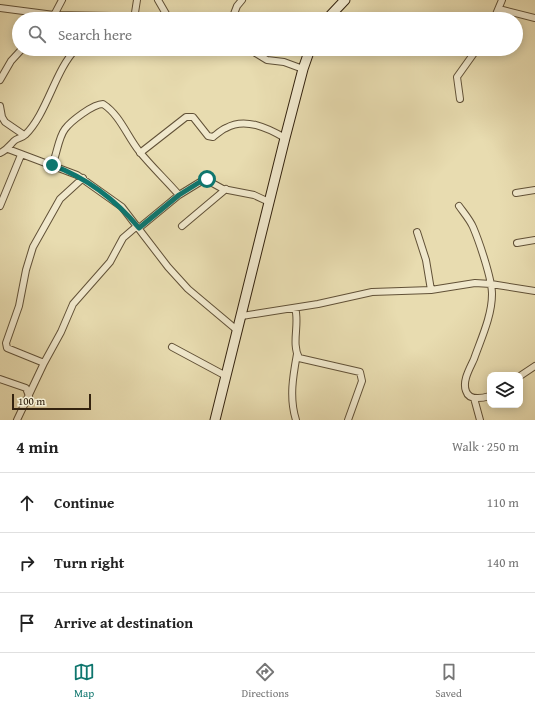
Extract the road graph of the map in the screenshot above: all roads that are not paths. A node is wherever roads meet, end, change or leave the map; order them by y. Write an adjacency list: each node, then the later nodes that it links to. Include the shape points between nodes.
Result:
1 (62, 0): 10 (street)
2 (137, 0): 11 (street)
3 (158, 0): 12 (street)
4 (242, 0): 13 (street)
5 (345, 0): 14 (main road)
6 (502, 0): 8 (street)
7 (0, 8): 9 (street)
8 (499, 9): 15 (street); 16 (street)
9 (24, 12)
10 (56, 12)
11 (135, 12)
12 (165, 12)
13 (235, 12)
14 (334, 12)
15 (498, 12)
16 (511, 12)
17 (523, 15): 18 (street)
18 (535, 18)
19 (16, 56): 25 (street)
20 (71, 56): 28 (street, via 45,104)
21 (260, 56): 24 (street)
22 (308, 56): 24 (main road)
23 (472, 56): 26 (street, via 457,77)
24 (303, 69): 29 (main road)
25 (0, 80)
26 (460, 99)
27 (0, 106): 28 (street, via 5,122)
28 (24, 135): 30 (street, via 14,141)
29 (285, 138): 32 (street, via 269,128 256,124 237,125 226,128 213,137 208,136 190,116); 40 (main road)
30 (8, 149): 31 (street); 33 (street)
31 (0, 153)
32 (140, 153): 34 (street, via 116,115 103,104 98,104 65,129); 39 (street)
33 (20, 155): 34 (street); 41 (street)
34 (52, 165): 35 (street)
35 (83, 178): 44 (street, via 122,207); 56 (street, via 60,199 33,247 20,306 6,343 7,348)
36 (226, 189): 39 (street, via 204,179); 40 (street, via 254,195); 43 (street)
37 (535, 190): 38 (street)
38 (516, 193)
39 (179, 195): 44 (street)
40 (269, 202): 52 (main road)
41 (0, 206)
42 (459, 206): 48 (street, via 473,226)
43 (182, 226)
44 (138, 227): 53 (street, via 188,289); 56 (street, via 124,238 110,262 73,304)
45 (417, 232): 49 (street)
46 (535, 240): 47 (street)
47 (517, 242)
48 (491, 284): 49 (street, via 466,284); 50 (street); 63 (street, via 488,318 465,386 467,394)
49 (432, 290): 51 (street, via 372,292)
50 (535, 291)
51 (295, 308): 52 (street); 55 (street)
52 (242, 316): 53 (main road)
53 (238, 331): 59 (main road)
54 (172, 347): 59 (street)
55 (297, 354): 66 (street, via 292,391); 67 (street, via 303,360 360,372 362,380)
56 (44, 363): 61 (street)
57 (535, 366): 58 (street)
58 (523, 374)
59 (226, 376): 65 (main road)
60 (0, 379): 61 (street, via 26,388)
61 (29, 396): 64 (street)
62 (487, 397): 63 (street)
63 (474, 398): 68 (street)
64 (17, 420)
65 (216, 420)
66 (296, 420)
67 (348, 420)
68 (480, 420)

